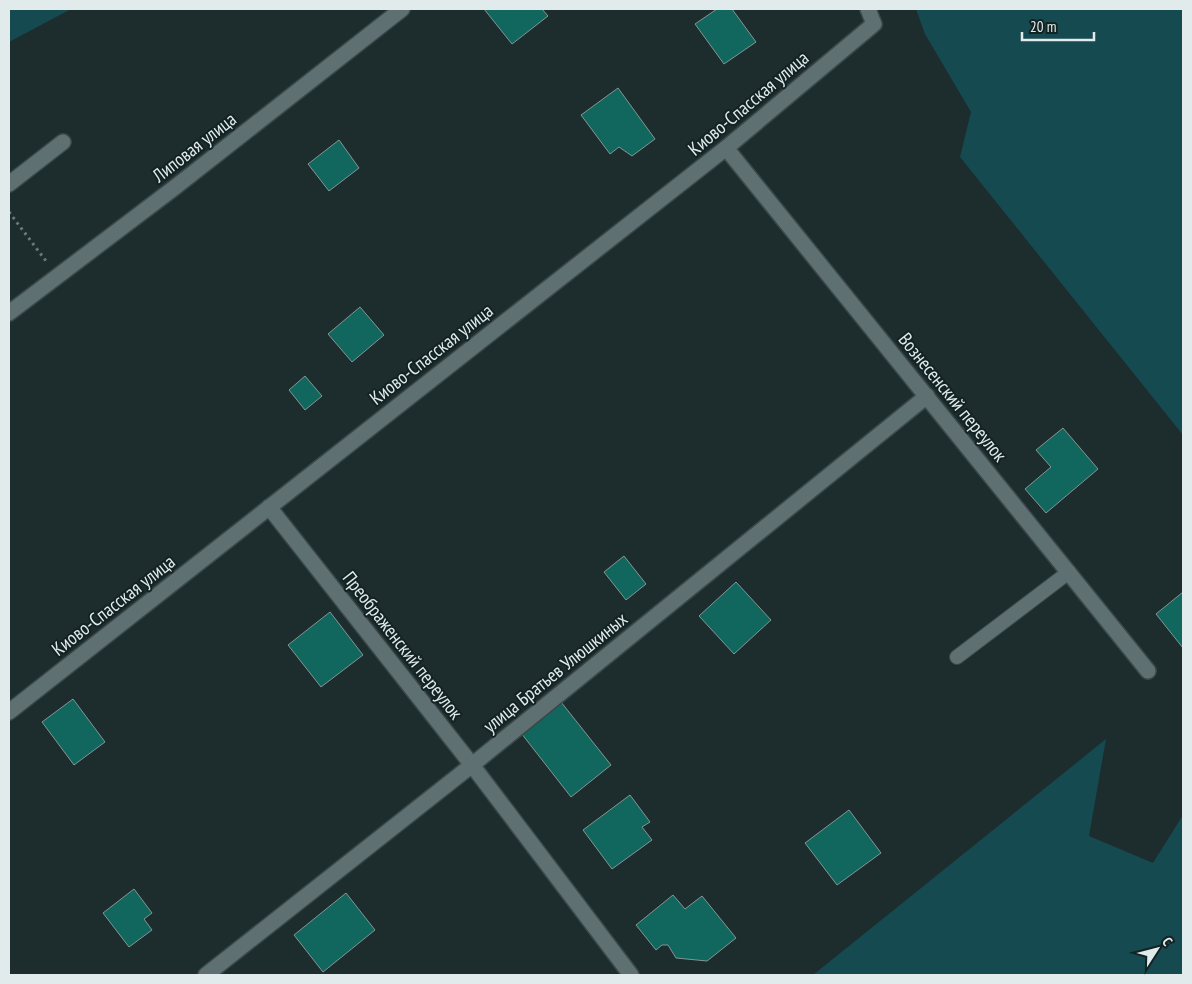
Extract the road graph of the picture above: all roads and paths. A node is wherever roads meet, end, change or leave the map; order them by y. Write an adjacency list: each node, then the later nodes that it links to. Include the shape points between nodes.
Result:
1 (402, 9): 7 (street, Липовая улица)
2 (868, 9): 4 (street, Киово-Спасская улица, via 874,24)
3 (63, 142): 5 (street)
4 (726, 148): 9 (street, Вознесенский переулок); 10 (street, Киово-Спасская улица)
5 (9, 184)
6 (9, 212): 7 (path)
7 (57, 277): 8 (street, Липовая улица)
8 (9, 313)
9 (927, 396): 11 (street, Вознесенский переулок); 15 (street, улица Братьев Улюшкиных)
10 (269, 507): 14 (street, Киово-Спасская улица); 15 (street, Преображенский переулок)
11 (1069, 572): 12 (lane); 13 (street, Вознесенский переулок)
12 (957, 657)
13 (1148, 672)
14 (9, 712)
15 (472, 765): 16 (street, улица Братьев Улюшкиных); 17 (street, Преображенский переулок)
16 (206, 975)
17 (631, 975)

